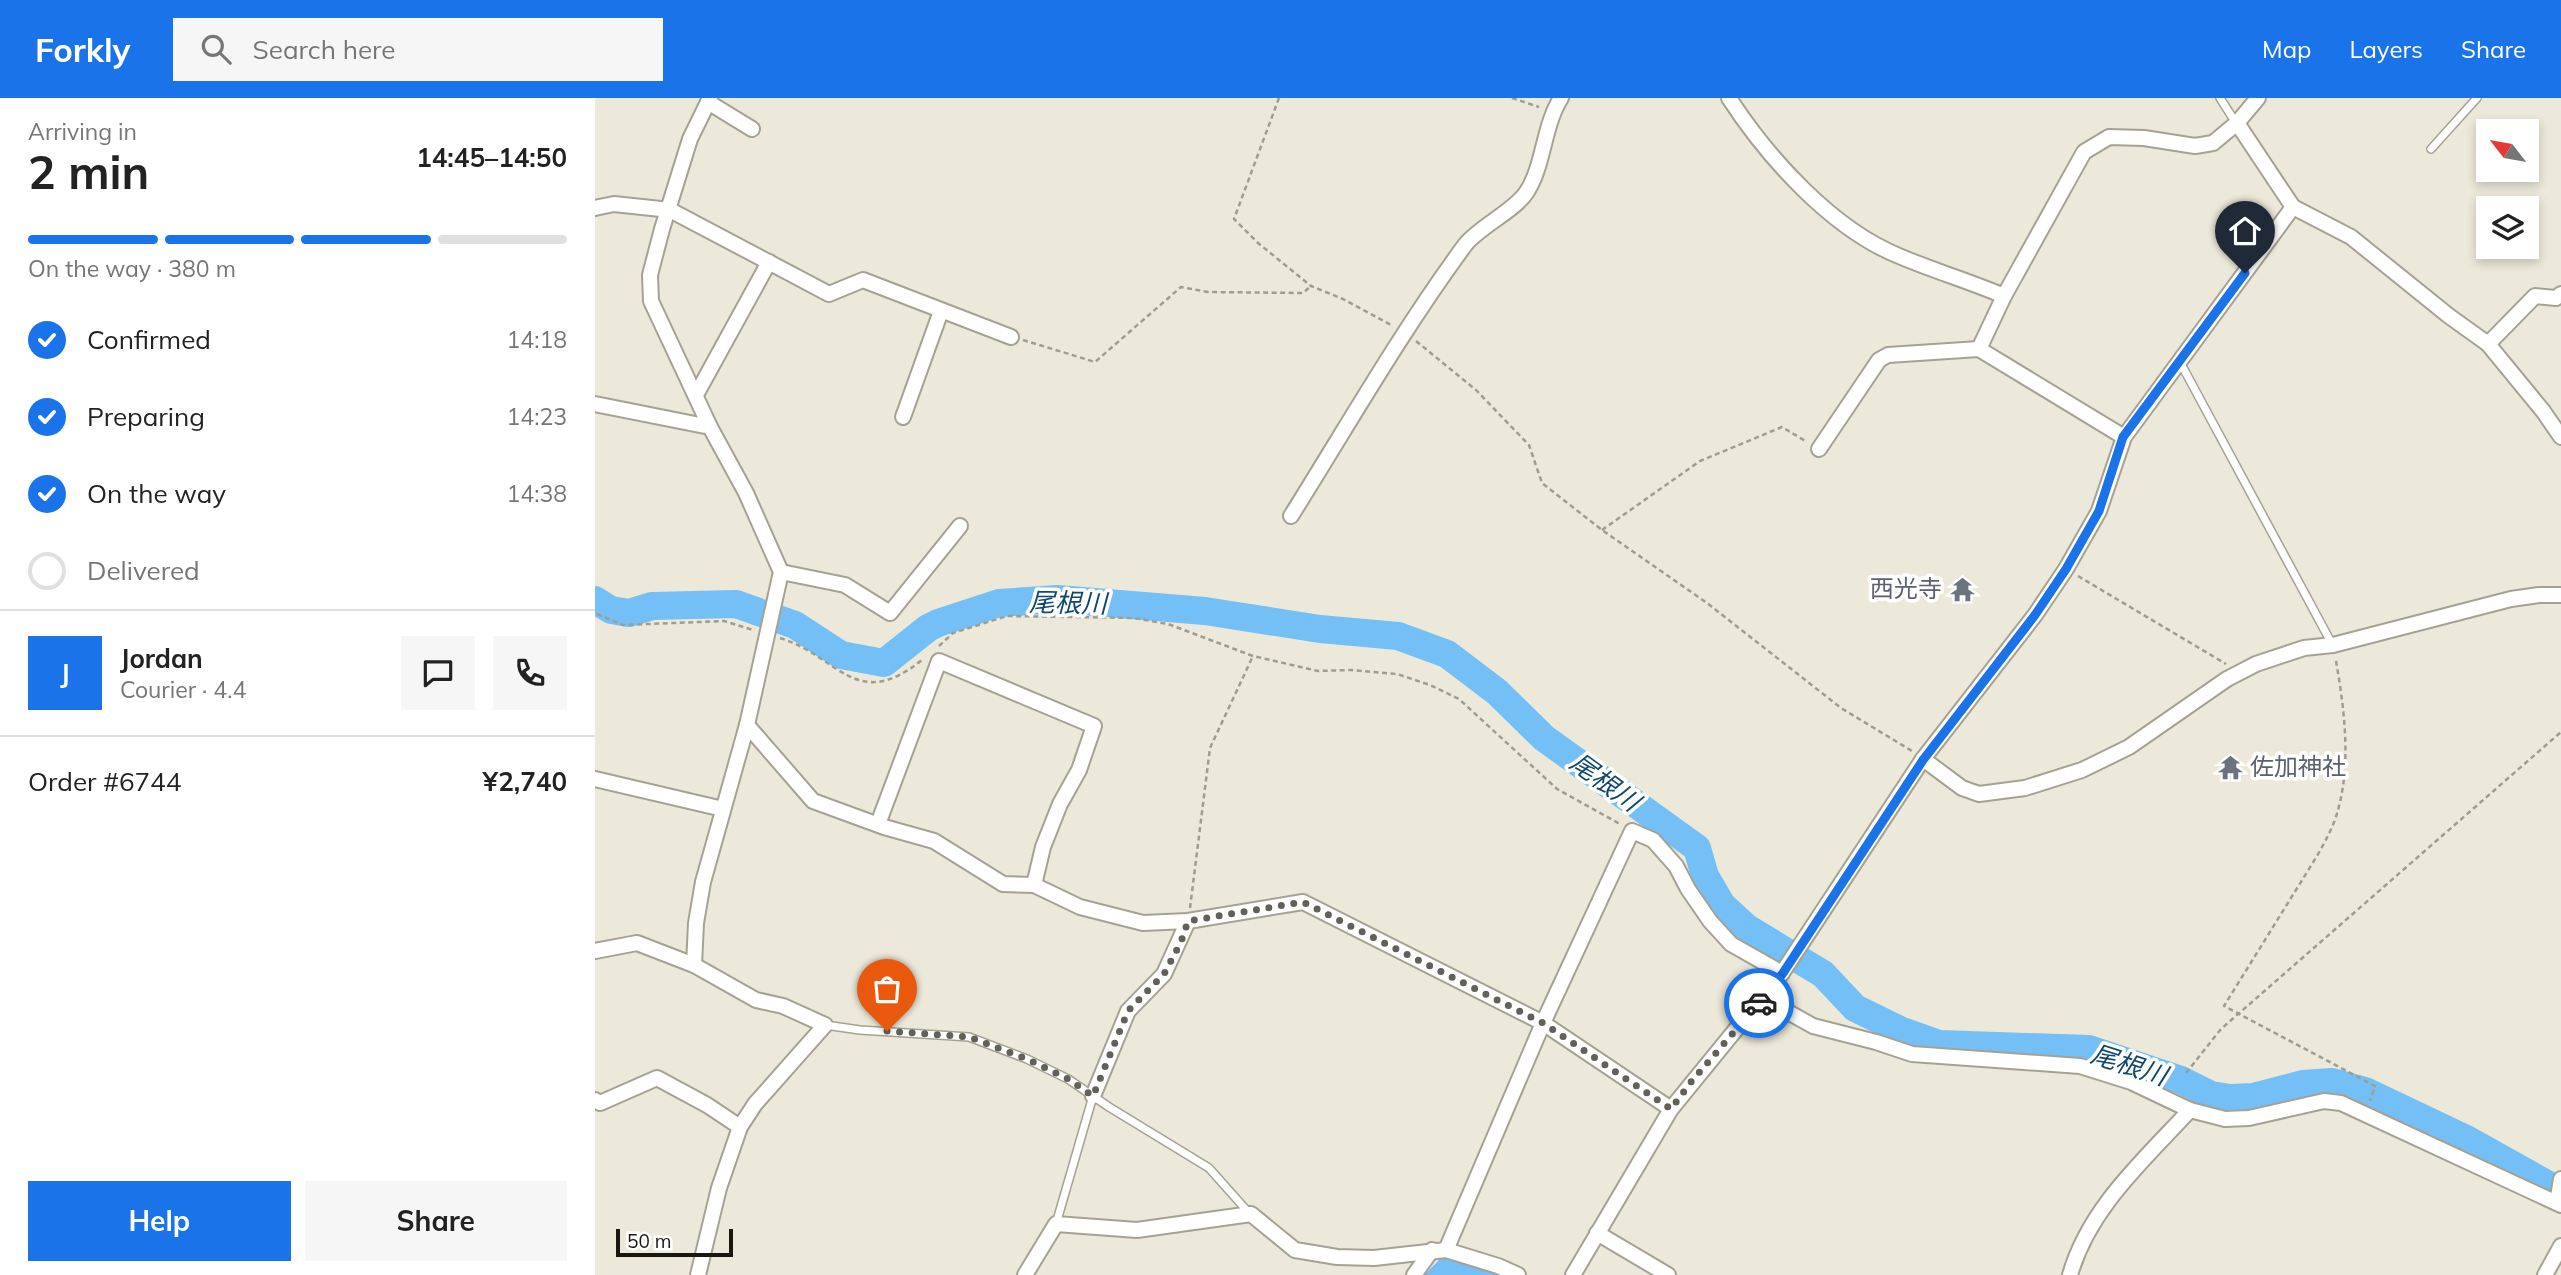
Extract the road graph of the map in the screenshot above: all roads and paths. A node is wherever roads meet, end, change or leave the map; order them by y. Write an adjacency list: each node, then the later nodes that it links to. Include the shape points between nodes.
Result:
1 (1279, 98): 17 (path, via 1234,219)
2 (1512, 98): 9 (path)
3 (1561, 98): 9 (street)
4 (1729, 98): 19 (street, via 1767,150 1805,191 1847,226 1897,256)
5 (2220, 98): 10 (lane)
6 (2258, 98): 10 (street)
7 (2477, 98): 12 (lane)
8 (709, 100): 11 (street); 15 (street, via 691,139)
9 (1552, 112): 21 (street, via 1526,194 1468,242)
10 (2237, 123): 13 (street); 19 (street, via 2213,143 2195,146 2109,137 2084,152)
11 (752, 129)
12 (2431, 149)
13 (2293, 207): 23 (street, via 2351,237); 25 (street)
14 (595, 208): 15 (street, via 614,204)
15 (670, 210): 16 (street); 26 (street, via 650,275 651,301)
16 (769, 262): 20 (street, via 829,294 863,281); 26 (street)
17 (1311, 286): 21 (path); 22 (path, via 1303,293 1208,292 1181,286 1095,362)
18 (2561, 294): 23 (street, via 2556,298 2535,296)
19 (2004, 296): 24 (street)
20 (941, 311): 22 (street); 28 (street)
21 (1405, 332): 33 (street); 35 (path, via 1476,390 1529,446 1542,484)
22 (1011, 337)
23 (2489, 344): 31 (street)
24 (1979, 349): 30 (street); 32 (street, via 1888,355 1879,360)
25 (2180, 362): 30 (street); 41 (lane)
26 (696, 395): 29 (street)
27 (595, 404): 29 (street)
28 (903, 417)
29 (711, 427): 37 (street)
30 (2123, 437): 36 (street, via 2099,511)
31 (2561, 437)
32 (1819, 449): 35 (path, via 1782,427 1700,461)
33 (1291, 516)
34 (960, 526): 37 (street, via 890,613 845,585)
35 (1602, 530): 48 (path, via 1707,603 1841,708)
36 (2066, 569): 45 (path); 48 (street)
37 (781, 572): 40 (street)
38 (2561, 595): 41 (street, via 2511,598)
39 (597, 614): 40 (path, via 623,625 724,621)
40 (768, 631): 44 (path, via 843,675 863,681 882,683); 46 (street)
41 (2333, 645): 45 (street, via 2304,648); 59 (path, via 2345,739 2340,805 2317,856 2224,1006)
42 (934, 650): 43 (path, via 953,633 1007,616 1134,618 1168,624)
43 (1253, 656): 52 (path, via 1318,671 1397,674 1430,685 1459,699 1557,789); 54 (path, via 1210,748)
44 (924, 658)
45 (2239, 672): 48 (street, via 2129,747 2082,770 2025,788 1979,794 1962,788)
46 (747, 725): 50 (street); 51 (street, via 813,801)
47 (2561, 732): 59 (path)
48 (1923, 760): 57 (street)
49 (595, 779): 50 (street)
50 (723, 809): 56 (street, via 703,882)
51 (878, 824): 53 (street, via 935,841 1003,884); 53 (street, via 939,661 1094,726 1043,847)
52 (1632, 831): 57 (street, via 1653,841 1676,866 1731,944); 60 (street)
53 (1034, 885): 54 (street, via 1080,907 1143,923)
54 (1188, 921): 60 (street, via 1303,902); 63 (street, via 1164,974 1128,1011)
55 (595, 951): 56 (street, via 638,943)
56 (694, 965): 61 (street, via 756,1000 783,1006)
57 (1785, 968): 58 (street)
58 (1763, 998): 65 (street); 66 (street, via 1813,1026 1912,1054 2080,1066 2131,1082)
59 (2239, 1014): 62 (path); 67 (path, via 2375,1086)
60 (1543, 1023): 65 (street); 74 (street)
61 (825, 1025): 63 (lane, via 969,1037 1058,1074); 68 (street)
62 (2186, 1073)
63 (1093, 1096): 70 (lane, via 1209,1168); 71 (lane)
64 (595, 1100): 68 (street, via 600,1102 657,1078)
65 (1671, 1109): 72 (street)
66 (2190, 1110): 67 (street, via 2225,1119 2249,1118 2324,1101); 81 (street, via 2094,1220)
67 (2365, 1114): 69 (street)
68 (740, 1126): 75 (street)
69 (2560, 1193)
70 (1251, 1214): 71 (street, via 1137,1230); 74 (street, via 1295,1250 1374,1258)
71 (1056, 1224): 76 (street)
72 (1597, 1233): 79 (street); 80 (street)
73 (2561, 1246): 82 (street)
74 (1439, 1250): 77 (street); 78 (street)
75 (698, 1275)
76 (1025, 1275)
77 (1414, 1275)
78 (1517, 1275)
79 (1573, 1275)
80 (1668, 1275)
81 (2070, 1275)
82 (2545, 1275)

